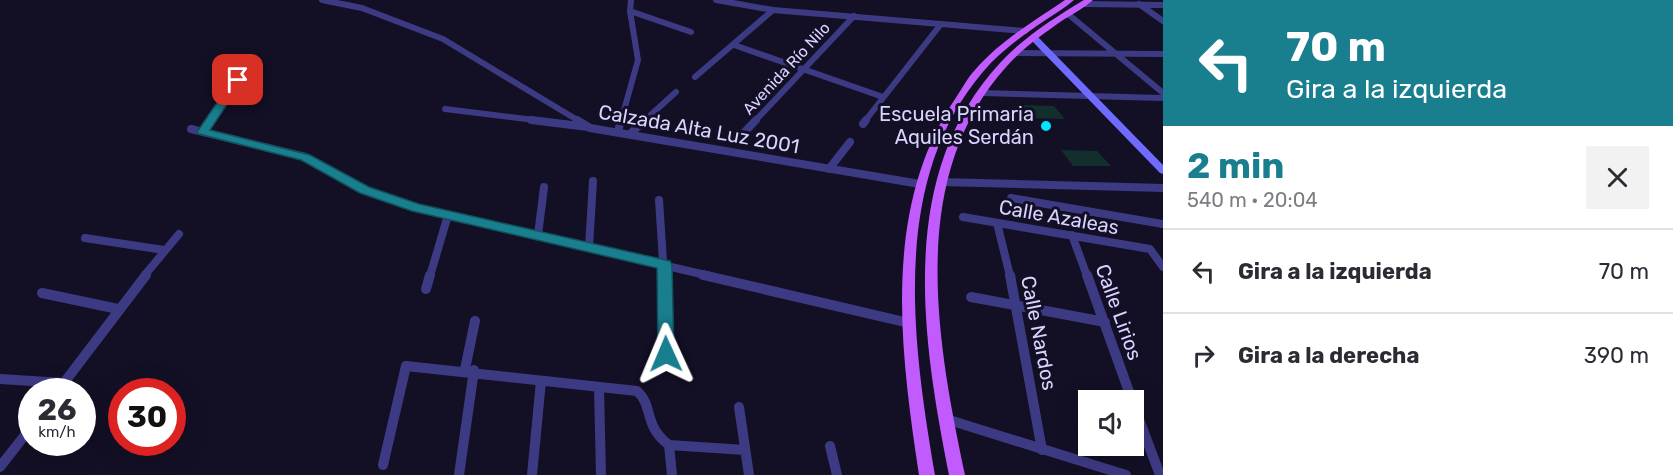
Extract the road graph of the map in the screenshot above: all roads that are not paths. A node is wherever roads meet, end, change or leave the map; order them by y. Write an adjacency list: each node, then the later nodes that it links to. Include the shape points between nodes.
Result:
1 (322, 0): 33 (street, Calzada Alta Luz 2001, via 364,5 459,48)
2 (631, 0): 10 (street)
3 (716, 0): 9 (street)
4 (1070, 0): 16 (main road)
5 (1134, 0): 7 (street)
6 (1086, 2): 7 (street); 11 (main road)
7 (1140, 4): 8 (street); 13 (street)
8 (1163, 5)
9 (773, 10): 12 (street); 17 (street)
10 (630, 11): 15 (street); 36 (street, via 638,60)
11 (1068, 14): 16 (main road); 20 (street)
12 (854, 16): 14 (street); 23 (street, Avenida Río Nilo)
13 (1163, 21)
14 (941, 24): 16 (street); 29 (street)
15 (691, 32)
16 (1029, 35): 18 (main road); 19 (street); 44 (main road, via 1006,46 977,73 946,117)
17 (734, 45): 23 (street); 24 (street)
18 (1016, 53): 19 (street); 26 (main road)
19 (1048, 53): 20 (street); 28 (street)
20 (1116, 54): 21 (street); 27 (street)
21 (1163, 54)
22 (250, 63): 35 (street)
23 (805, 70): 29 (street); 38 (street, Avenida Río Nilo)
24 (695, 77)
25 (676, 92): 37 (street)
26 (983, 93): 28 (street); 43 (main road, via 964,120)
27 (1163, 93)
28 (1090, 96): 30 (street); 41 (street)
29 (883, 97): 32 (street)
30 (1163, 98)
31 (445, 109): 33 (street)
32 (863, 124)
33 (590, 128): 36 (street, Calzada Alta Luz 2001)
34 (191, 129): 35 (street)
35 (203, 132): 49 (street, via 306,157 364,190)
36 (618, 132): 37 (street, Calzada Alta Luz 2001)
37 (630, 134): 40 (street, Calzada Alta Luz 2001)
38 (738, 139)
39 (850, 142): 40 (street)
40 (829, 169): 44 (street, Calzada Alta Luz 2001)
41 (1163, 171)
42 (594, 180): 57 (street)
43 (940, 182): 46 (street); 78 (main road, via 932,249 933,317)
44 (920, 184): 68 (main road, via 909,250)
45 (544, 187): 54 (street)
46 (1163, 188)
47 (1011, 198): 52 (street)
48 (659, 200): 59 (street)
49 (448, 215): 54 (street); 61 (street)
50 (963, 217): 51 (street, Calle Azaleas)
51 (997, 223): 55 (street, Calle Azaleas); 64 (street, Calle Nardos)
52 (1163, 225)
53 (179, 234): 58 (street)
54 (538, 235): 57 (street)
55 (1072, 235): 60 (street, Calle Azaleas, via 1150,249); 67 (street, Calle Lirios)
56 (85, 238): 58 (street)
57 (589, 247): 59 (street)
58 (164, 250): 65 (street)
59 (664, 265): 68 (street); 69 (street)
60 (1163, 267)
61 (426, 289)
62 (42, 293): 65 (street)
63 (971, 297): 64 (street)
64 (1017, 306): 67 (street); 84 (street, Calle Nardos)
65 (118, 309): 71 (street)
66 (475, 321): 70 (street)
67 (1105, 322): 76 (street, Calle Lirios)
68 (909, 323): 93 (main road, via 914,399)
69 (666, 354)
70 (470, 370): 74 (street); 85 (street, via 406,366); 87 (street)
71 (68, 378)
72 (0, 379): 73 (street)
73 (18, 381)
74 (542, 381): 75 (street); 88 (street)
75 (599, 388): 81 (street, via 637,392 644,397 651,425); 89 (street)
76 (1129, 390)
77 (740, 407): 83 (street)
78 (945, 419): 84 (street); 94 (main road)
79 (1144, 433): 96 (street)
80 (18, 444): 86 (street)
81 (669, 446): 83 (street); 90 (street)
82 (830, 446): 92 (street)
83 (746, 450): 91 (street)
84 (1042, 450): 95 (street)
85 (383, 465)
86 (0, 467)
87 (459, 475)
88 (532, 475)
89 (601, 475)
90 (672, 475)
91 (749, 475)
92 (837, 475)
93 (927, 475)
94 (957, 475)
95 (1126, 475)
96 (1160, 475)

